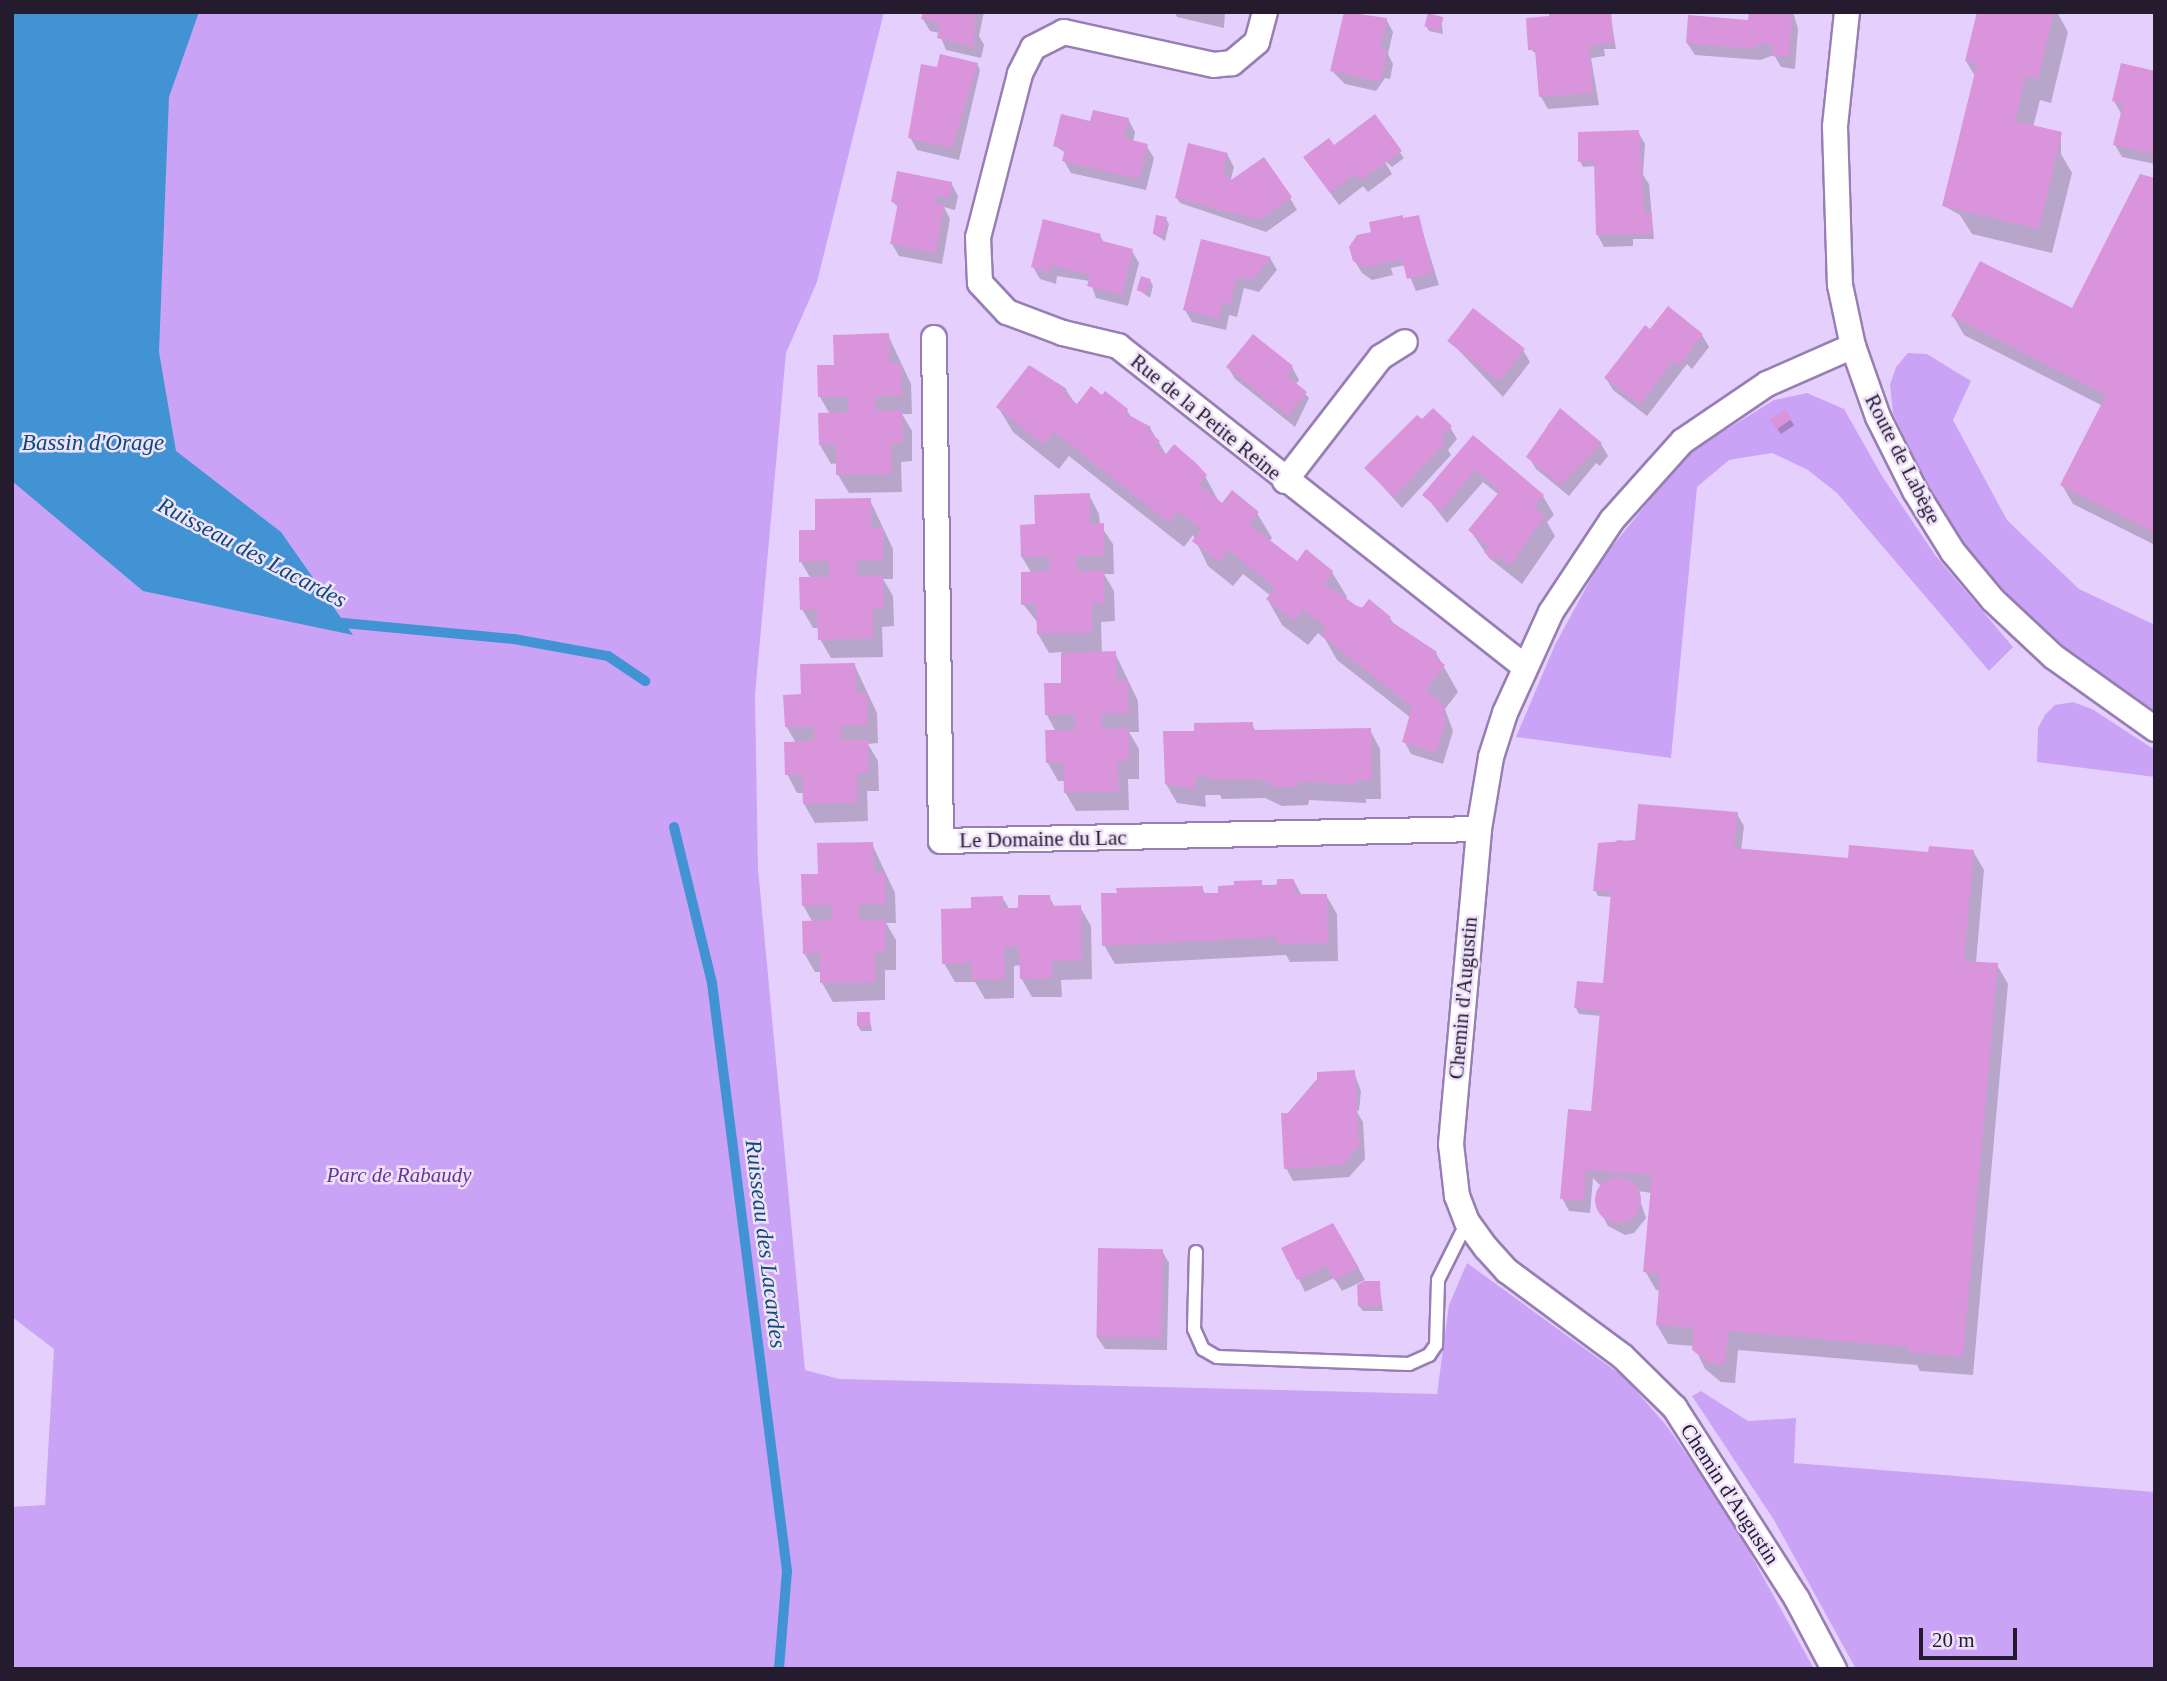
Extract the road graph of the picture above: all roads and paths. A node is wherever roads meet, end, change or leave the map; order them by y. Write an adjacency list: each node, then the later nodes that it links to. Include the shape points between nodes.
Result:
1 (1265, 12): 6 (street, Rue de la Petite Reine, via 1257,42 1231,63 1214,65 1064,32 1033,48 1020,74 978,237 976,264 980,283 1007,312 1063,334 1118,346)
2 (1847, 12): 5 (street, Route de Labège, via 1835,127 1835,208 1840,285)
3 (934, 338): 9 (street, Le Domaine du Lac, via 941,841)
4 (1405, 342): 6 (street, via 1381,357)
5 (1853, 346): 7 (street, Chemin d'Augustin, via 1767,384 1683,441 1643,481 1578,567); 8 (street, Route de Labège, via 1878,417 1915,491 1953,552 1993,600 2054,657)
6 (1285, 481): 7 (street, Rue de la Petite Reine)
7 (1525, 667): 9 (street, Chemin d'Augustin, via 1491,757)
8 (2155, 729)
9 (1479, 829): 10 (street, Chemin d'Augustin, via 1451,1144 1457,1196)
10 (1467, 1222): 11 (lane, via 1438,1280 1436,1345 1429,1355 1409,1364 1217,1357 1203,1349 1194,1329); 12 (street, Chemin d'Augustin, via 1507,1271 1622,1356 1675,1408 1797,1599)
11 (1196, 1252)
12 (1834, 1669)

